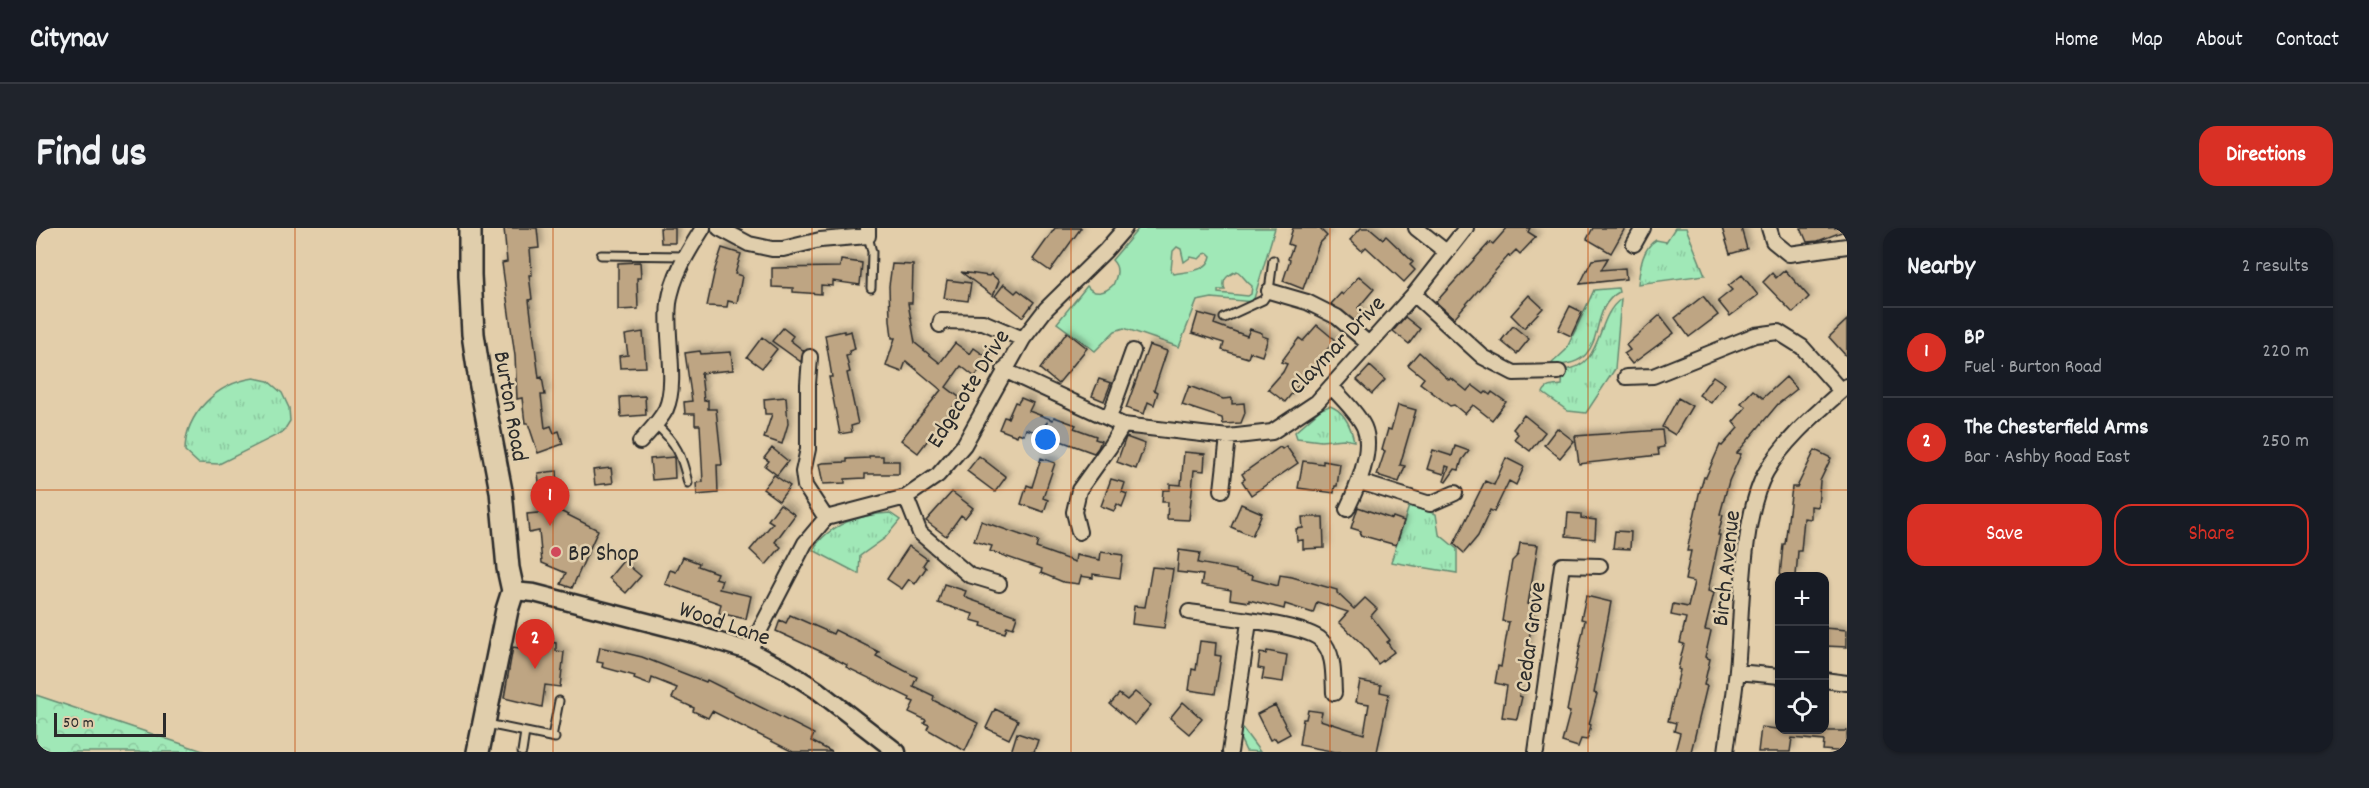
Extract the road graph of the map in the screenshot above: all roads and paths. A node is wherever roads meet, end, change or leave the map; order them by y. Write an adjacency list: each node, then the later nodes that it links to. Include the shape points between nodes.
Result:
1 (470, 228): 45 (highway, Burton Road, via 474,334 501,491)
2 (703, 228): 14 (street)
3 (718, 228): 9 (street, via 749,244 772,249)
4 (1125, 228): 21 (street, Edgecote Drive, via 1046,309)
5 (1416, 228): 12 (street)
6 (1466, 228): 12 (street, Claymar Drive)
7 (1643, 228): 10 (street)
8 (1769, 228): 11 (street, via 1773,240 1790,254)
9 (868, 232): 16 (lane)
10 (1634, 244)
11 (1847, 246)
12 (1445, 251): 18 (street, Claymar Drive)
13 (601, 255): 14 (lane)
14 (686, 256): 31 (street, via 669,305 669,396 666,409)
15 (1273, 260): 17 (lane)
16 (872, 288)
17 (1269, 291): 19 (lane, via 1263,300); 22 (street, via 1307,302 1337,317)
18 (1414, 294): 22 (street, Claymar Drive); 26 (street, via 1483,357 1514,373)
19 (1224, 318)
20 (940, 325): 21 (street, via 941,321 983,322)
21 (1023, 339): 25 (street, Edgecote Drive)
22 (1369, 344): 28 (street, Claymar Drive)
23 (1133, 351): 30 (street)
24 (810, 357): 41 (street, via 808,449 803,472 805,486)
25 (1004, 370): 30 (street, Claymar Drive); 39 (street, Edgecote Drive, via 964,445 938,475)
26 (1559, 372)
27 (1626, 376): 29 (street, via 1653,376 1755,335 1778,332 1802,347)
28 (1331, 386): 33 (street, Claymar Drive, via 1317,402 1272,432); 35 (street, via 1364,428 1367,444)
29 (1844, 389): 49 (street, Birch Avenue, via 1782,448 1761,482 1748,533)
30 (1109, 418): 32 (street, Claymar Drive)
31 (655, 424): 34 (street); 36 (lane, via 672,439)
32 (1123, 424): 33 (street, Claymar Drive); 42 (street, via 1079,490 1074,512)
33 (1228, 437): 37 (street)
34 (640, 442)
35 (1360, 482): 38 (street, via 1430,504); 40 (street)
36 (688, 483)
37 (1222, 490)
38 (1455, 493)
39 (906, 497): 41 (street, Edgecote Drive); 44 (street, via 920,532 969,575)
40 (1347, 509)
41 (826, 518): 48 (street, via 805,543)
42 (1079, 532)
43 (1600, 566): 61 (street, Cedar Grove, via 1562,565)
44 (999, 584)
45 (513, 591): 48 (street, Wood Lane, via 534,593); 55 (highway)
46 (1189, 612): 47 (street)
47 (1249, 622): 53 (street, via 1302,631 1321,639 1333,662); 60 (street)
48 (749, 651): 59 (street, Wood Lane, via 817,690)
49 (1737, 672): 50 (street); 62 (street, Birch Avenue)
50 (1775, 676)
51 (1829, 681): 52 (street)
52 (1847, 683)
53 (1334, 693)
54 (559, 701): 56 (lane, via 553,738)
55 (484, 723): 56 (lane); 57 (highway)
56 (525, 732): 58 (lane)
57 (478, 752)
58 (522, 752)
59 (897, 752)
60 (1230, 752)
61 (1536, 752)
62 (1726, 752)

